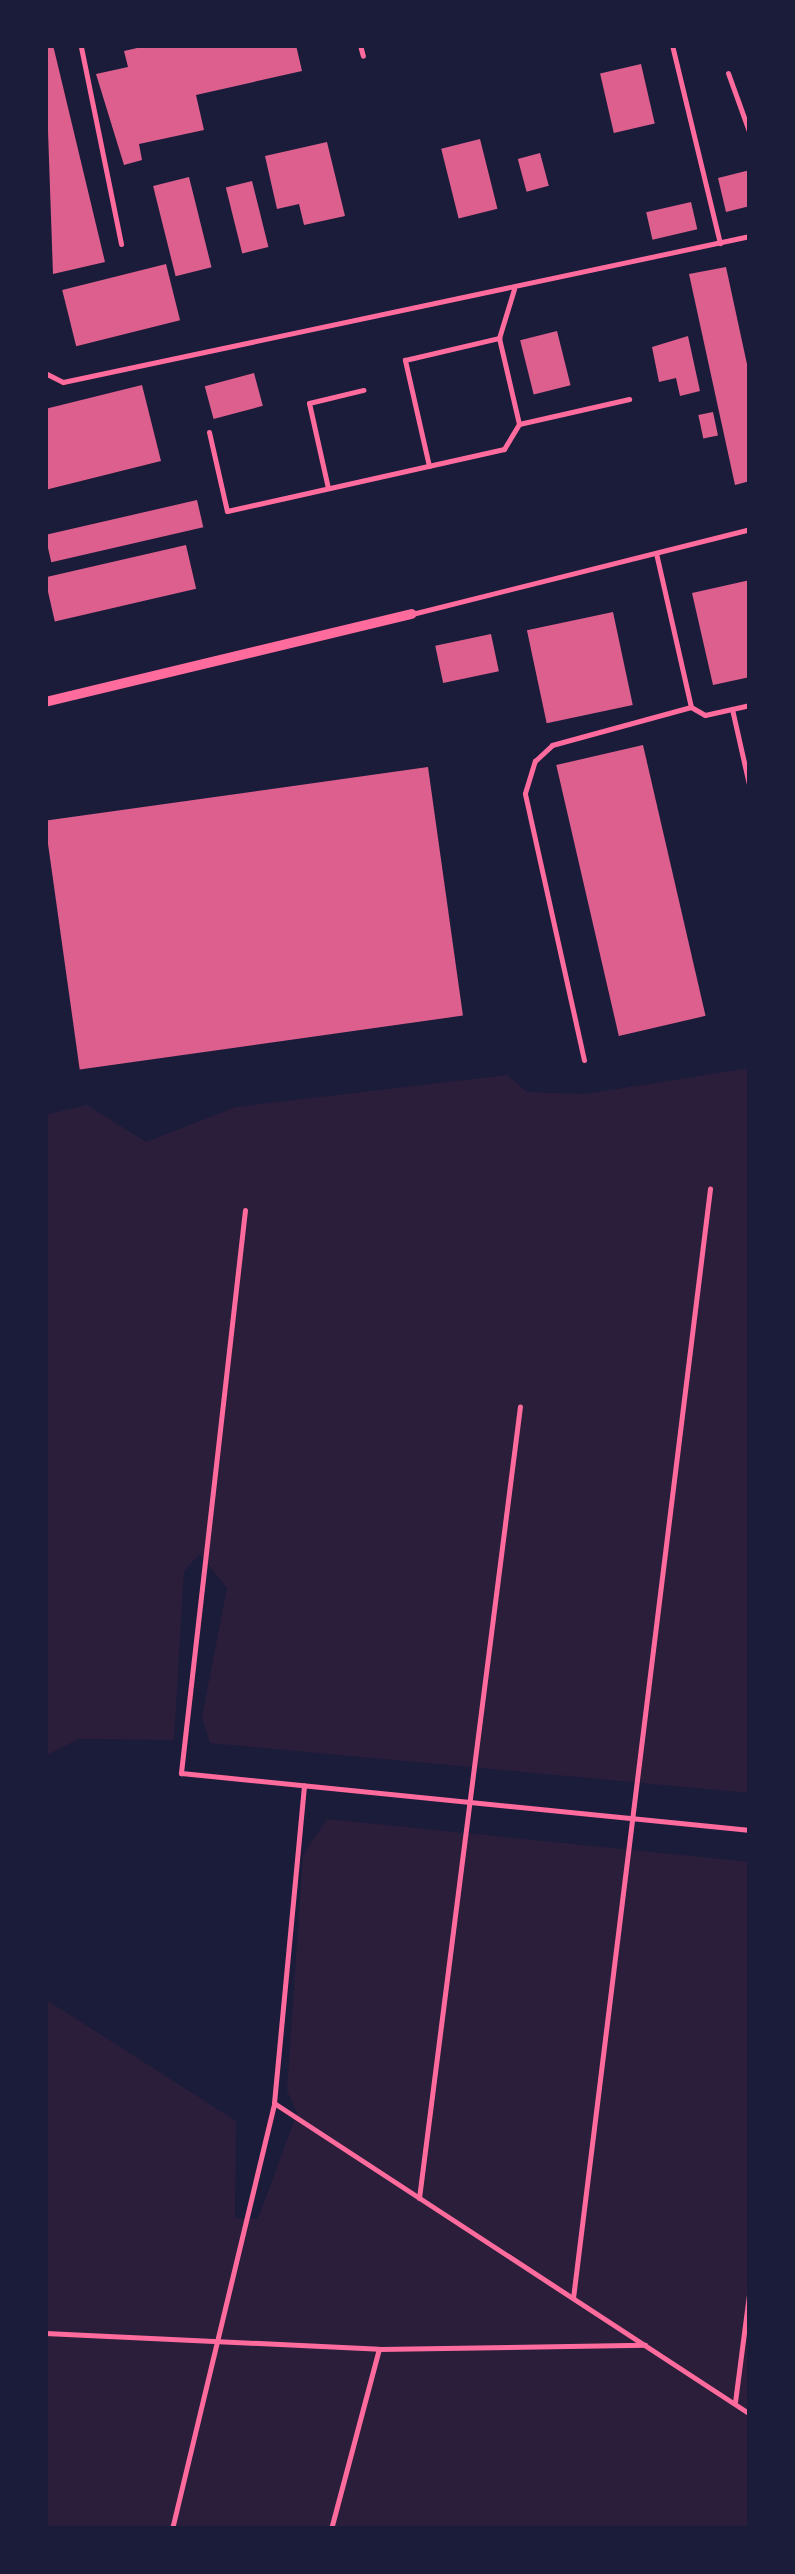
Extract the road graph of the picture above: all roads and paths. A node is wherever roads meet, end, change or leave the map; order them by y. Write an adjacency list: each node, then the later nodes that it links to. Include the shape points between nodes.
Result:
1 (90, 45): 4 (lane)
2 (360, 45): 5 (lane)
3 (672, 45): 9 (lane)
4 (80, 46): 10 (lane)
5 (363, 56)
6 (728, 73): 7 (lane)
7 (750, 134)
8 (750, 236): 9 (lane)
9 (720, 243): 11 (lane)
10 (120, 244)
11 (514, 289): 12 (lane); 13 (lane, via 472,289 63,382)
12 (499, 338): 16 (lane); 18 (lane, via 405,360)
13 (45, 374)
14 (364, 390): 19 (lane, via 309,403)
15 (629, 400): 16 (lane)
16 (519, 424): 18 (lane, via 504,449)
17 (210, 432): 19 (lane, via 228,511)
18 (429, 466): 19 (lane)
19 (328, 488)
20 (750, 529): 21 (lane)
21 (656, 553): 22 (lane); 25 (lane)
22 (412, 614): 23 (street)
23 (45, 702)
24 (750, 705): 26 (lane)
25 (691, 707): 26 (lane, via 705,715); 28 (lane, via 552,745 535,760 525,793)
26 (732, 709): 27 (lane)
27 (750, 789)
28 (584, 1060)
29 (710, 1188): 34 (lane)
30 (244, 1210): 32 (lane, via 181,1773)
31 (520, 1406): 33 (lane)
32 (304, 1785): 33 (lane); 36 (lane)
33 (466, 1802): 34 (lane); 37 (lane)
34 (634, 1818): 35 (lane); 39 (lane)
35 (750, 1830)
36 (274, 2103): 37 (lane); 41 (lane)
37 (419, 2198): 39 (lane)
38 (750, 2286): 44 (lane)
39 (573, 2298): 42 (lane)
40 (45, 2333): 41 (lane)
41 (217, 2343): 43 (lane); 46 (lane)
42 (645, 2345): 43 (lane); 44 (lane)
43 (379, 2349): 47 (lane)
44 (735, 2404): 45 (lane)
45 (750, 2414)
46 (172, 2529)
47 (331, 2529)

